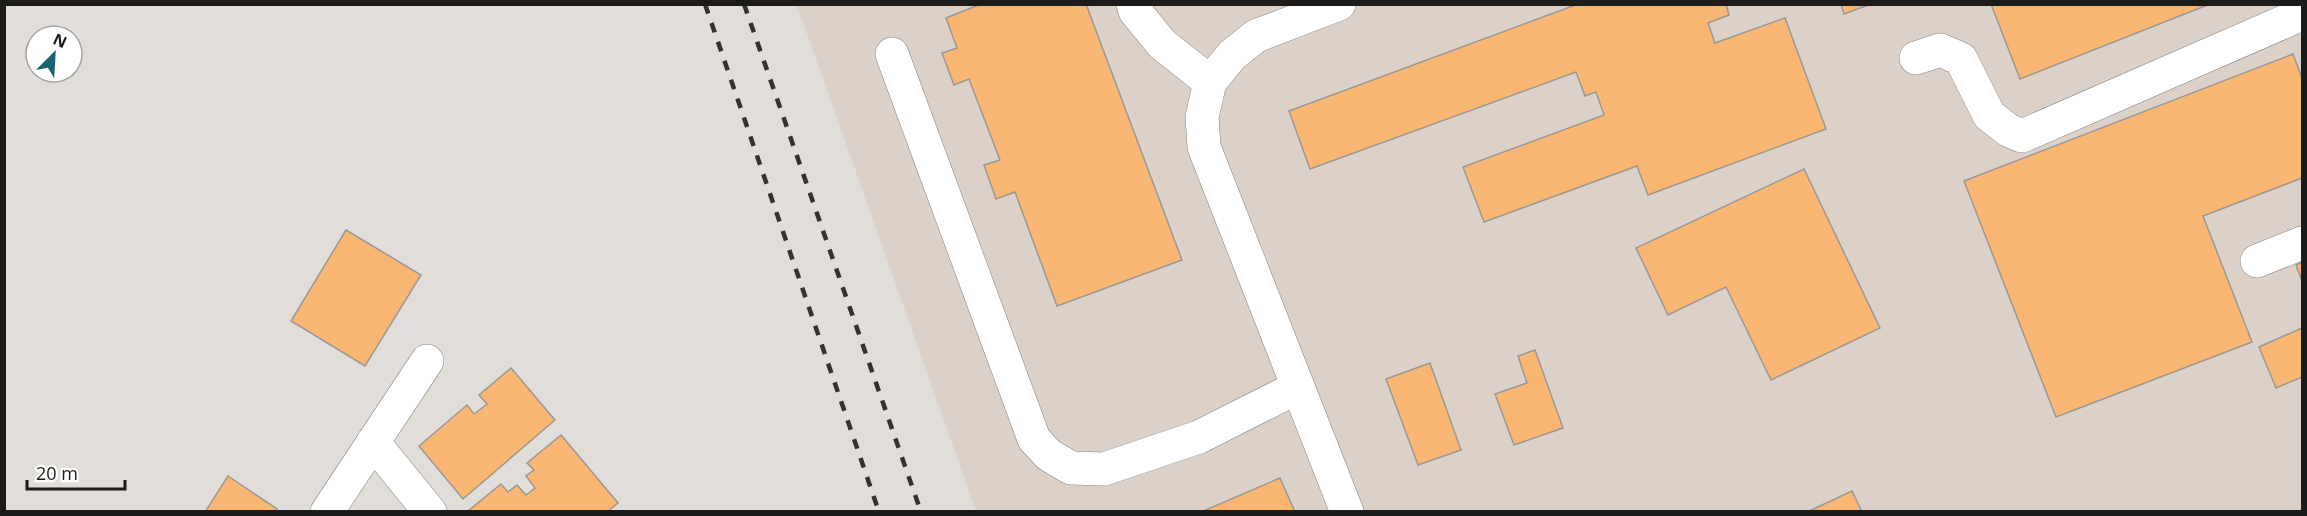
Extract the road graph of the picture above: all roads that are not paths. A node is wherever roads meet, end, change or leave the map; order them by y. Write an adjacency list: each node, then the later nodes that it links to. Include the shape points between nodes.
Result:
1 (1133, 4): 6 (street, via 1162,44)
2 (1339, 4): 6 (street, via 1256,36 1232,55)
3 (2302, 14): 5 (street, via 2022,136 1989,115 1961,59 1940,50)
4 (892, 54): 10 (street, via 1034,439 1049,455 1071,468 1104,469 1199,437)
5 (1916, 58)
6 (1210, 82): 10 (street, via 1202,117 1204,147)
7 (2302, 243): 8 (street)
8 (2257, 261)
9 (427, 361): 11 (street)
10 (1298, 387): 14 (street)
11 (373, 442): 12 (street); 13 (street)
12 (327, 512)
13 (430, 512)
14 (1347, 512)

